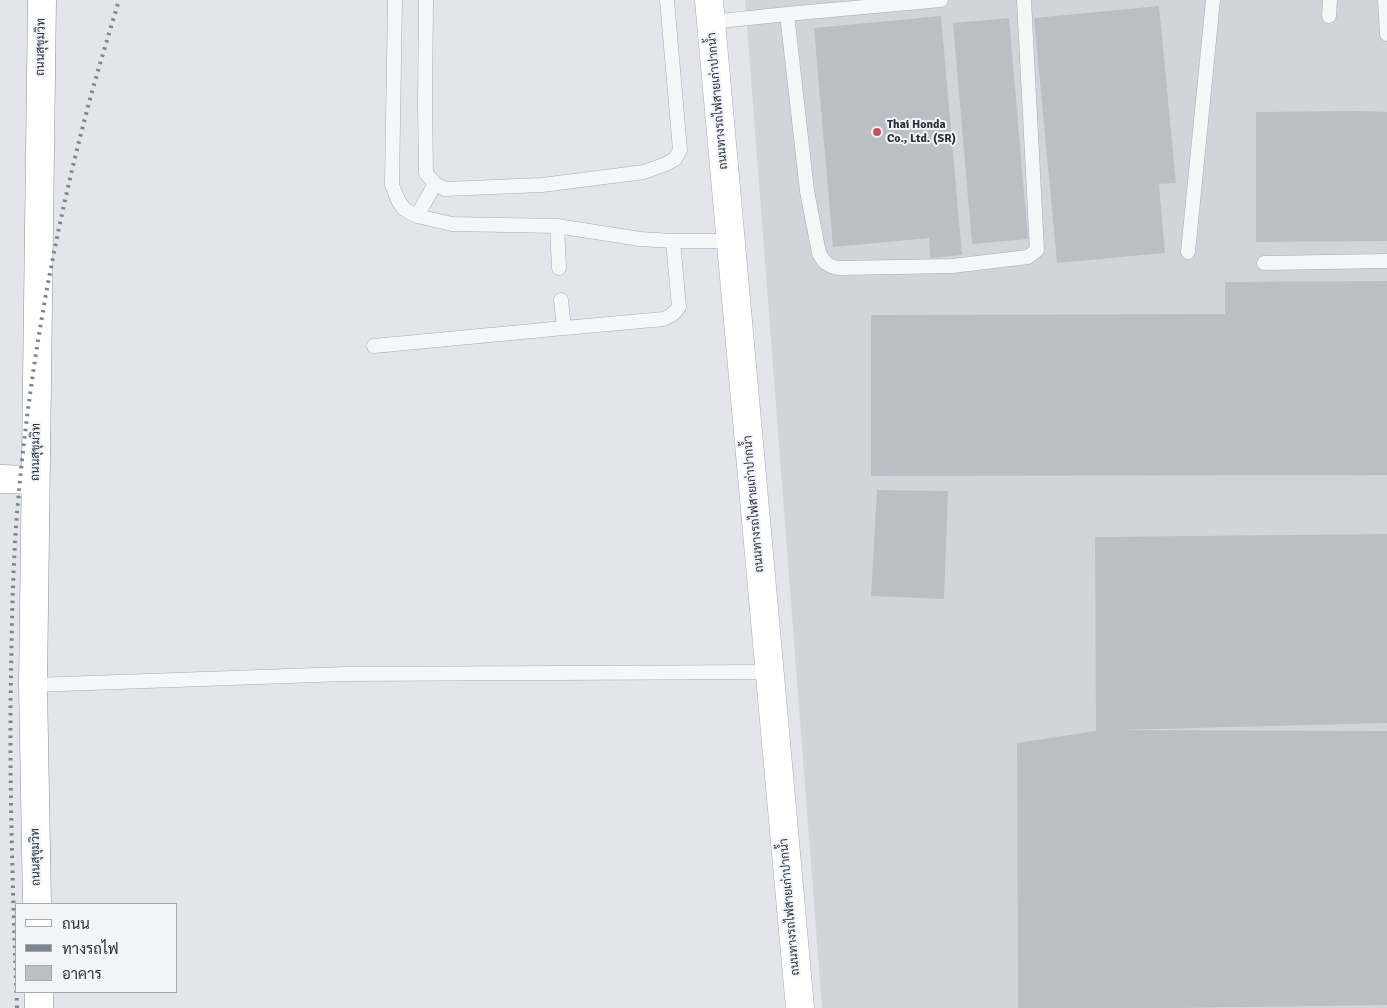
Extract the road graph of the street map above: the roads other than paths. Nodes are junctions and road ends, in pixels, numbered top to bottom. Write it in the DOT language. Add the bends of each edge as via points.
graph roads {
  1 [pos="42,0"];
  2 [pos="395,0"];
  3 [pos="426,0"];
  4 [pos="667,0"];
  5 [pos="941,0"];
  6 [pos="1024,0"];
  7 [pos="1213,0"];
  8 [pos="1330,0"];
  9 [pos="1385,0"];
  10 [pos="710,11"];
  11 [pos="787,14"];
  12 [pos="1329,16"];
  13 [pos="1387,34"];
  14 [pos="435,184"];
  15 [pos="417,216"];
  16 [pos="557,226"];
  17 [pos="673,241"];
  18 [pos="730,241"];
  19 [pos="1188,252"];
  20 [pos="1387,262"];
  21 [pos="1264,263"];
  22 [pos="559,268"];
  23 [pos="561,300"];
  24 [pos="564,328"];
  25 [pos="374,346"];
  26 [pos="0,479"];
  27 [pos="35,480"];
  28 [pos="769,672"];
  29 [pos="33,685"];
  30 [pos="37,903"];
  31 [pos="39,993"];
  32 [pos="39,1008"];
  33 [pos="800,1008"];
  1 -- 27 [label="main road, ถนนสุขุมวิท"];
  2 -- 15 [label="lane" via="392,185 404,209"];
  3 -- 14 [label="lane" via="426,173"];
  4 -- 14 [label="lane" via="680,150 675,159 644,172 542,184 445,189"];
  5 -- 11 [label="lane"];
  6 -- 11 [label="lane" via="1037,250 1028,257 952,266 839,268 830,266 818,254 807,191"];
  7 -- 19 [label="lane"];
  8 -- 12 [label="lane"];
  9 -- 13 [label="lane"];
  10 -- 11 [label="lane"];
  10 -- 18 [label="main road, ถนนทางรถไฟสายเก่าปากน้ำ"];
  14 -- 15 [label="lane"];
  15 -- 16 [label="lane" via="452,224"];
  16 -- 17 [label="lane" via="640,240"];
  16 -- 22 [label="lane"];
  17 -- 18 [label="lane"];
  17 -- 24 [label="lane" via="679,307 673,314 664,319"];
  18 -- 28 [label="main road, ถนนทางรถไฟสายเก่าปากน้ำ"];
  20 -- 21 [label="lane"];
  23 -- 24 [label="lane"];
  24 -- 25 [label="lane"];
  26 -- 27 [label="main road"];
  27 -- 29 [label="main road, ถนนสุขุมวิท"];
  28 -- 29 [label="lane" via="345,674"];
  28 -- 33 [label="main road, ถนนทางรถไฟสายเก่าปากน้ำ"];
  29 -- 30 [label="main road, ถนนสุขุมวิท"];
  31 -- 32 [label="main road"];
}
